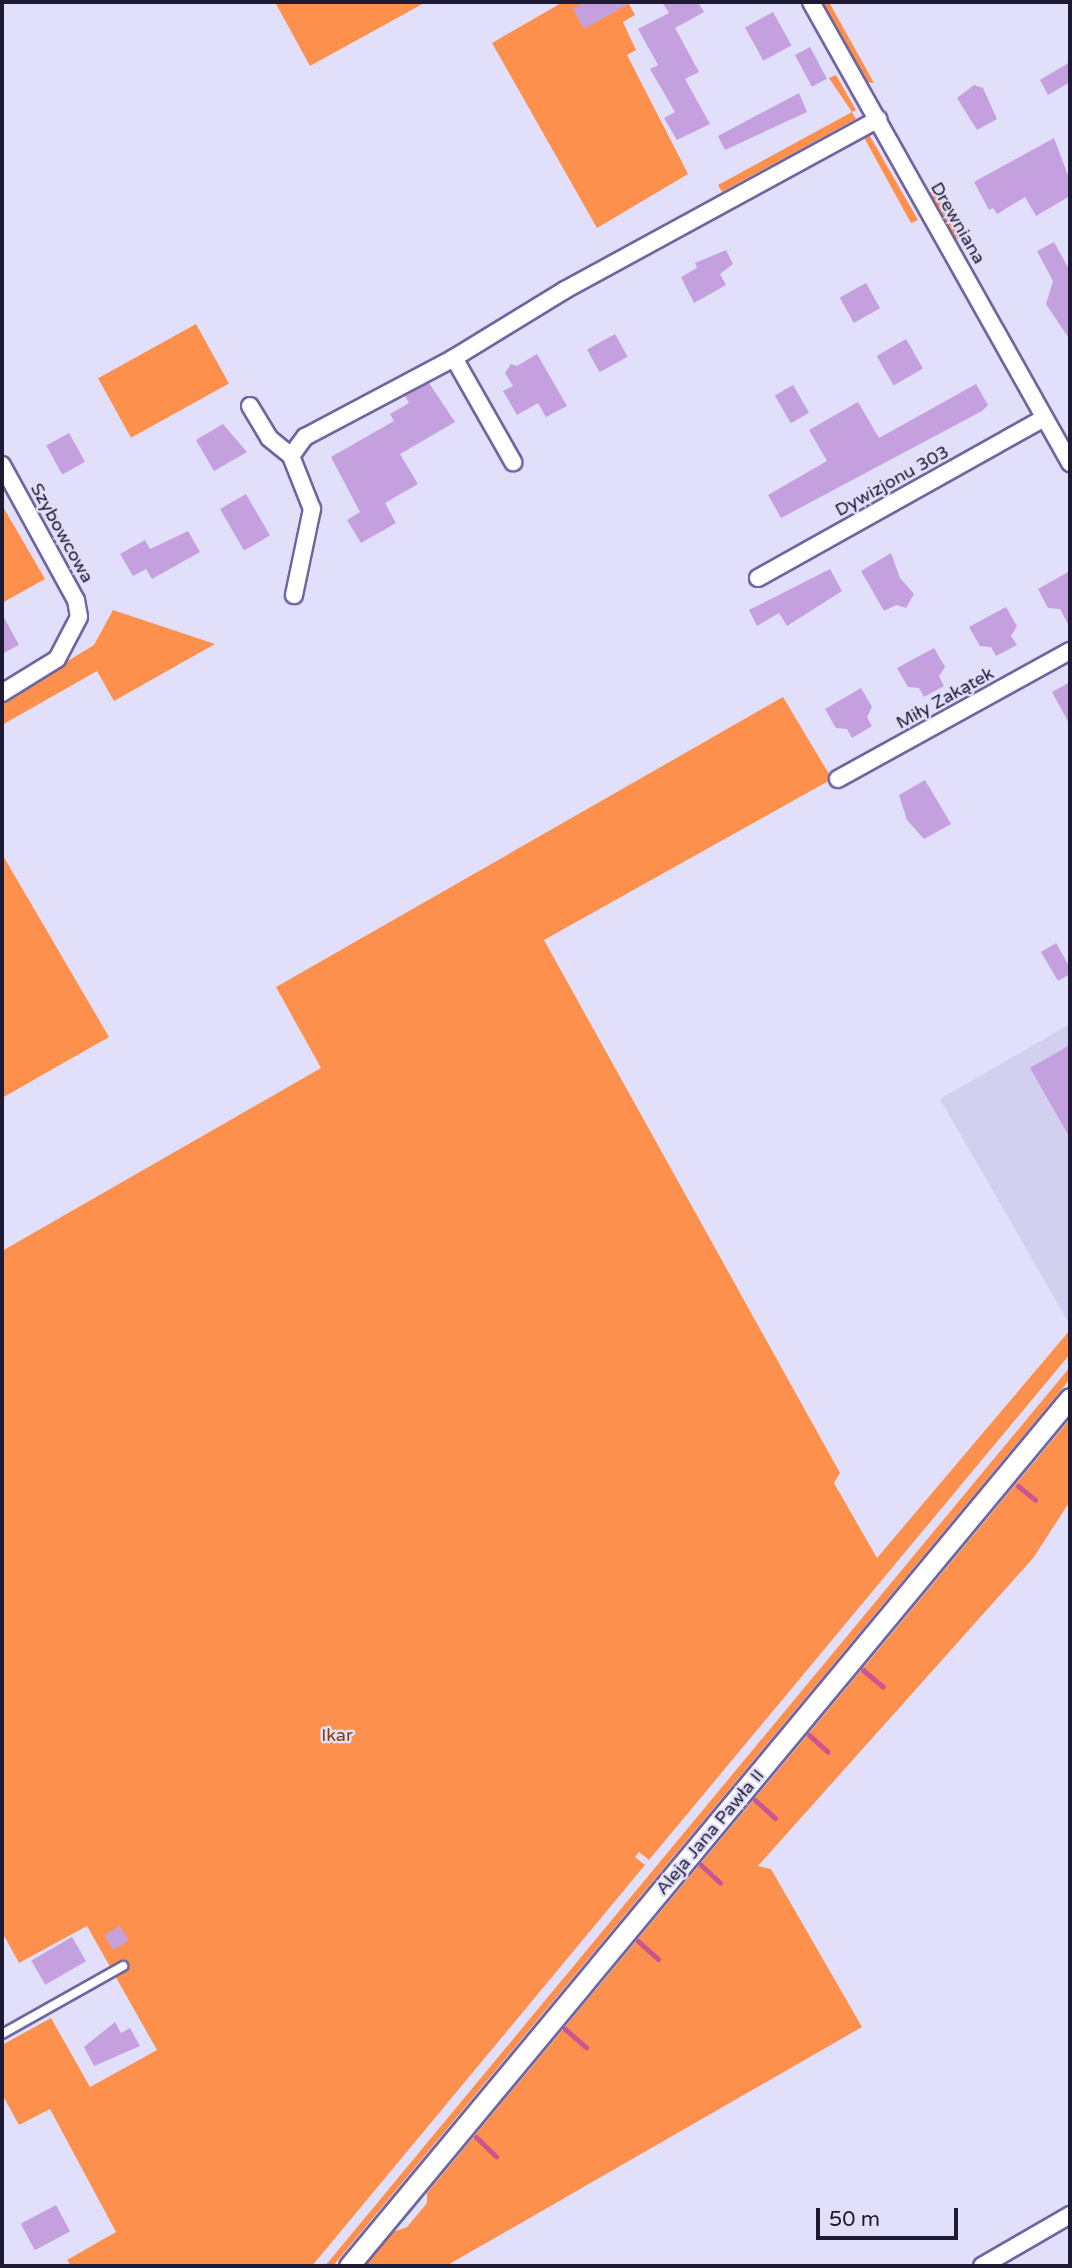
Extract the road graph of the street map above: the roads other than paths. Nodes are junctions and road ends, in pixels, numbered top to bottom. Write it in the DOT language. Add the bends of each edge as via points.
graph roads {
  1 [pos="811,2"];
  2 [pos="878,119"];
  3 [pos="454,358"];
  4 [pos="250,406"];
  5 [pos="1044,418"];
  6 [pos="291,456"];
  7 [pos="513,462"];
  8 [pos="1070,463"];
  9 [pos="2,465"];
  10 [pos="8,490"];
  11 [pos="758,578"];
  12 [pos="294,595"];
  13 [pos="1070,651"];
  14 [pos="2,692"];
  15 [pos="838,779"];
  16 [pos="1070,1398"];
  17 [pos="122,1966"];
  18 [pos="2,2034"];
  19 [pos="1070,2215"];
  20 [pos="349,2266"];
  21 [pos="982,2266"];
  1 -- 2 [label="street, Drewniana"];
  2 -- 3 [label="street" via="553,296"];
  2 -- 5 [label="street, Drewniana"];
  3 -- 6 [label="street" via="304,437"];
  3 -- 7 [label="street"];
  4 -- 6 [label="street" via="269,438"];
  5 -- 8 [label="street, Drewniana"];
  5 -- 11 [label="street, Dywizjonu 303"];
  6 -- 12 [label="street" via="312,509"];
  9 -- 10 [label="street, Szybowcowa"];
  10 -- 14 [label="street, Szybowcowa" via="76,600 79,617 57,659"];
  13 -- 15 [label="street, Miły Zakątek"];
  16 -- 20 [label="street, Aleja Jana Pawła II"];
  17 -- 18 [label="lane"];
  19 -- 21 [label="street"];
}
